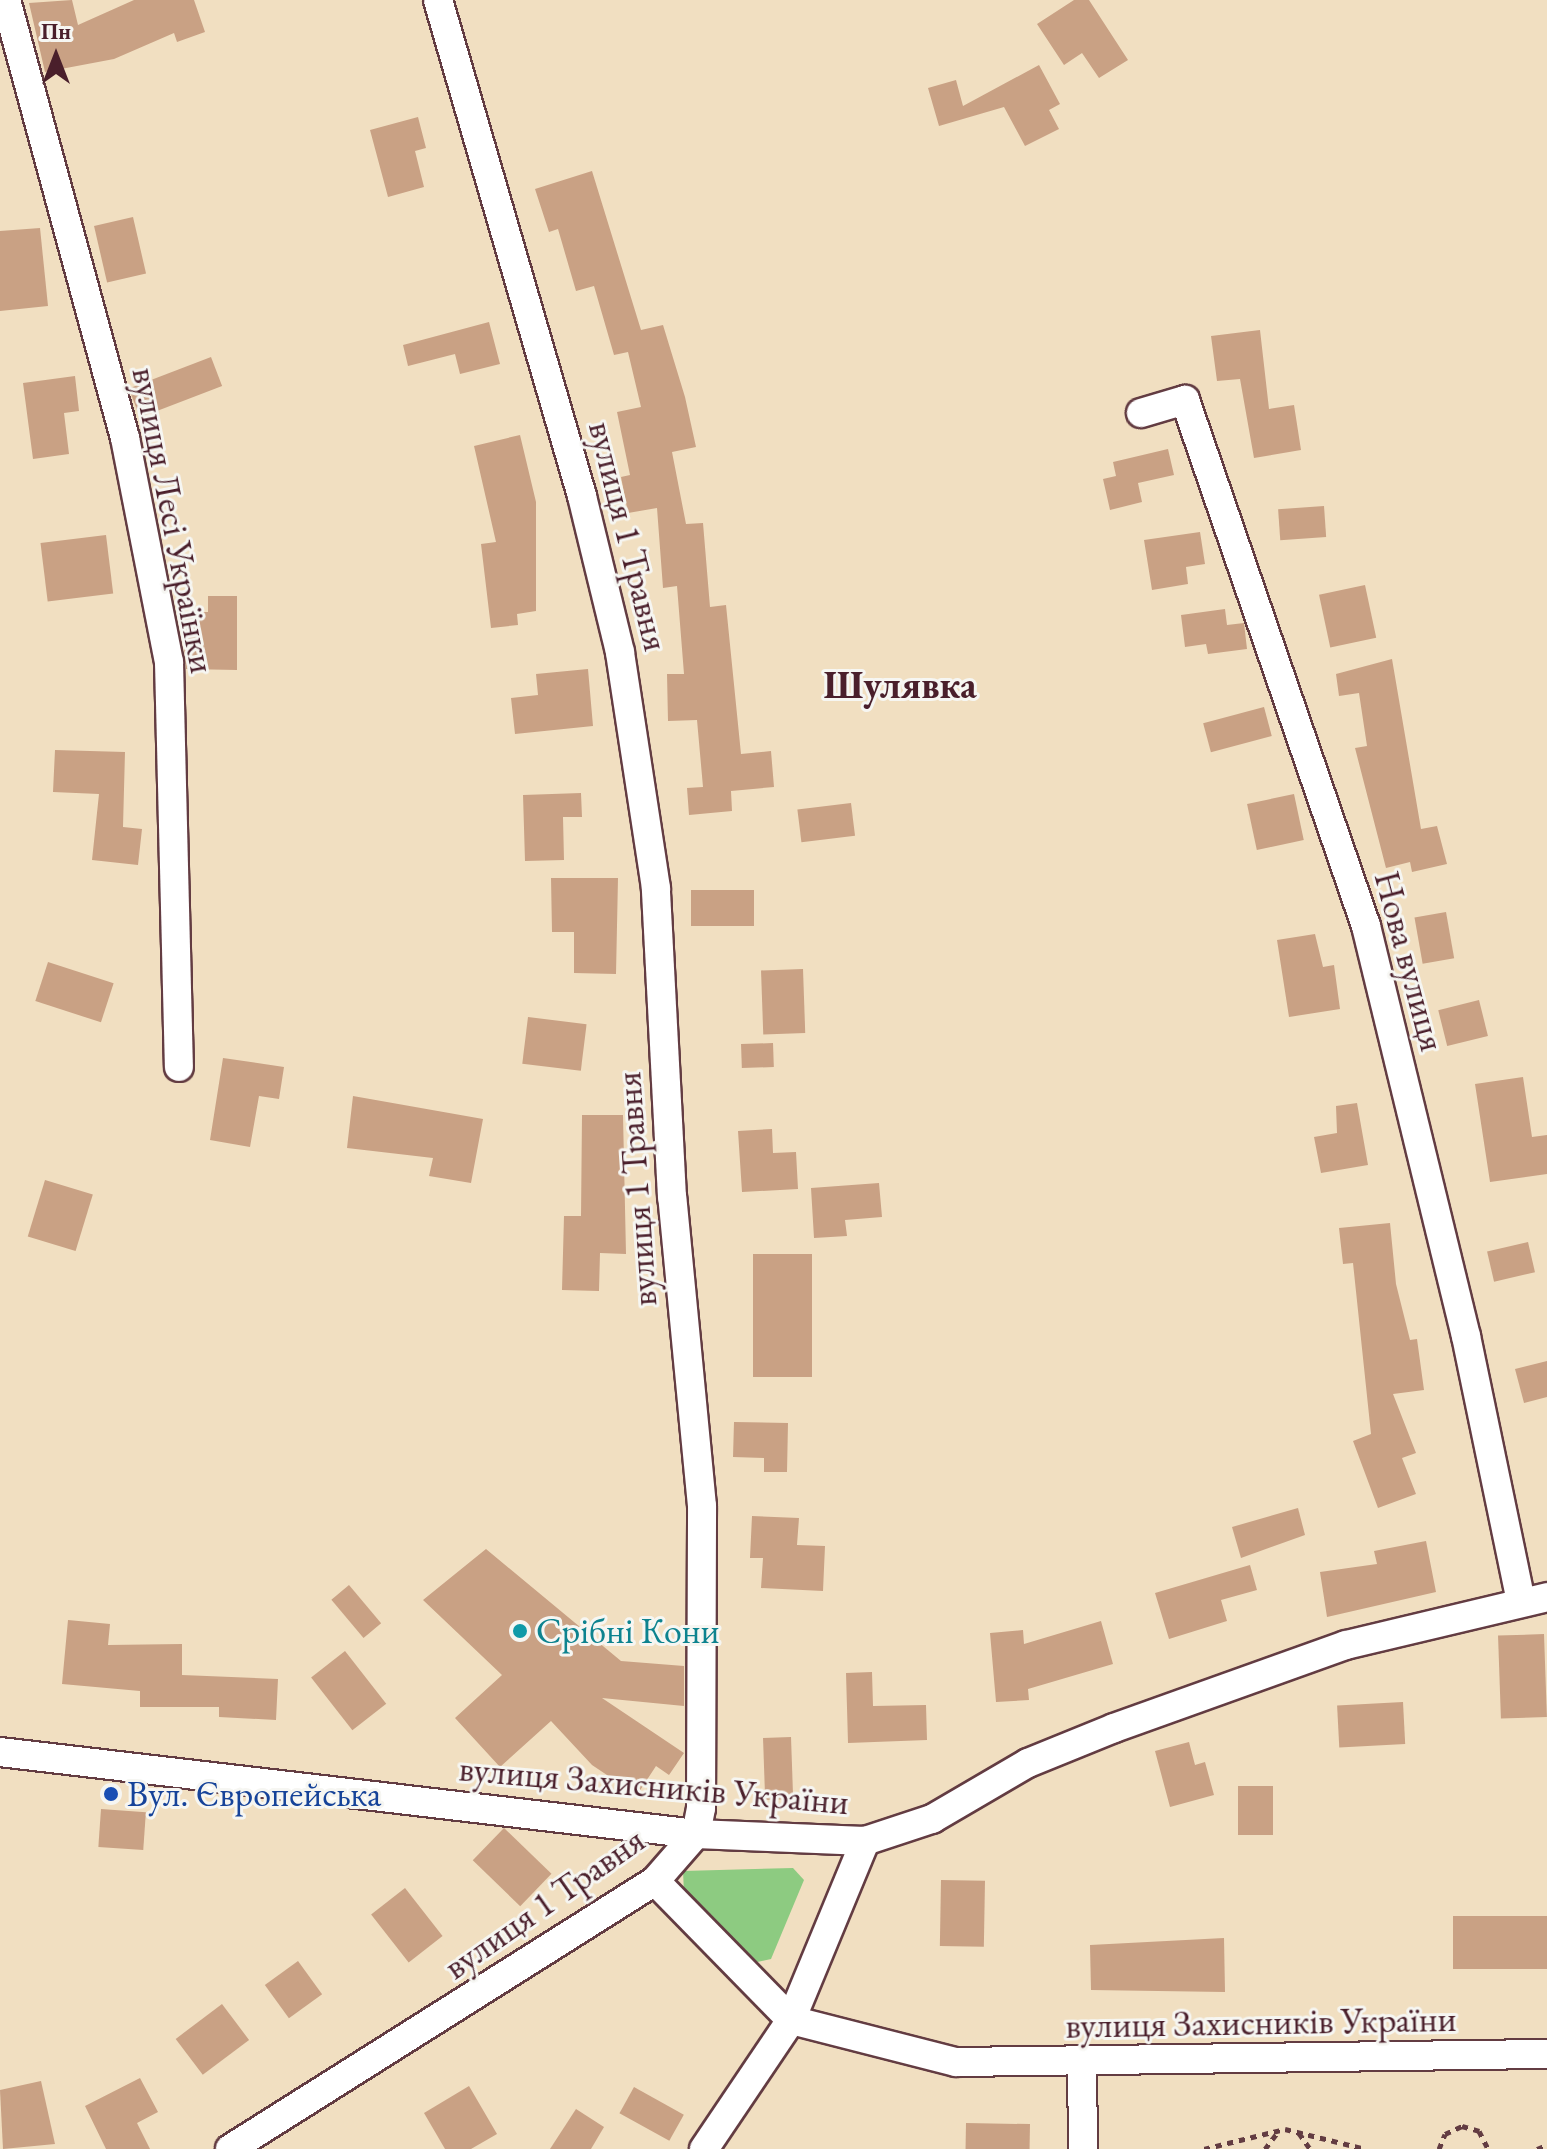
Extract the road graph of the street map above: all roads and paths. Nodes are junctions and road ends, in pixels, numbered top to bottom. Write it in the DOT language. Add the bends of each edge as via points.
graph roads {
  1 [pos="6,0"];
  2 [pos="438,0"];
  3 [pos="1141,413"];
  4 [pos="179,1067"];
  5 [pos="1534,1599"];
  6 [pos="0,1752"];
  7 [pos="696,1834"];
  8 [pos="865,1841"];
  9 [pos="655,1881"];
  10 [pos="791,2020"];
  11 [pos="1547,2054"];
  12 [pos="1082,2064"];
  13 [pos="1285,2129"];
  14 [pos="1547,2145"];
  15 [pos="230,2149"];
  16 [pos="704,2149"];
  17 [pos="1083,2149"];
  18 [pos="1204,2149"];
  19 [pos="1265,2149"];
  20 [pos="1310,2149"];
  21 [pos="1366,2149"];
  22 [pos="1439,2149"];
  23 [pos="1488,2149"];
  24 [pos="1537,2149"];
  1 -- 4 [label="street, вулиця Лесі Українки" via="125,438 169,662"];
  2 -- 7 [label="street, вулиця 1 Травня" via="582,496 620,652 656,888 672,1197 702,1506 703,1754"];
  3 -- 5 [label="street, Нова вулиця" via="1185,400 1366,926"];
  5 -- 8 [label="street, вулиця Захисників України" via="1346,1645 1114,1728 1028,1763 932,1819"];
  6 -- 7 [label="street, вулиця Захисників України"];
  7 -- 8 [label="street, вулиця Захисників України"];
  7 -- 9 [label="street, вулиця 1 Травня"];
  8 -- 10 [label="street"];
  9 -- 10 [label="street"];
  9 -- 15 [label="street, вулиця 1 Травня"];
  10 -- 12 [label="street, вулиця Захисників України" via="956,2062"];
  10 -- 16 [label="street"];
  11 -- 12 [label="street, вулиця Захисників України"];
  12 -- 17 [label="street"];
  13 -- 18 [label="path"];
  13 -- 19 [label="path"];
  13 -- 20 [label="path" via="1304,2136"];
  13 -- 21 [label="path"];
  14 -- 24 [label="path"];
  22 -- 23 [label="path" via="1445,2134 1462,2126 1479,2131"];
}
